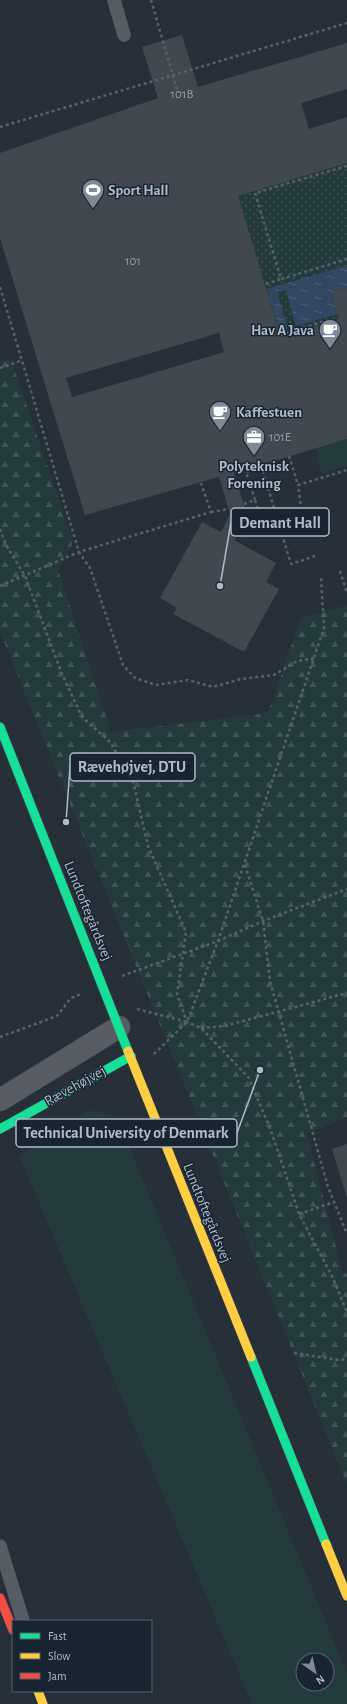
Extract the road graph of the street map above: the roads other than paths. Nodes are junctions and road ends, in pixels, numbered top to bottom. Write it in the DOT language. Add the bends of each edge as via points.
graph roads {
  1 [pos="114,0"];
  2 [pos="124,35"];
  3 [pos="0,727"];
  4 [pos="119,1027"];
  5 [pos="131,1056"];
  6 [pos="0,1100"];
  7 [pos="0,1129"];
  8 [pos="0,1546"];
  9 [pos="347,1596"];
  10 [pos="0,1598"];
  11 [pos="23,1620"];
  12 [pos="12,1628"];
  13 [pos="39,1692"];
  14 [pos="42,1692"];
  15 [pos="45,1704"];
  1 -- 2 [label="lane"];
  3 -- 4 [label="main road, Lundtoftegårdsvej"];
  4 -- 5 [label="main road, Lundtoftegårdsvej"];
  4 -- 6 [label="street, Rævehøjvej"];
  5 -- 7 [label="main road, Rævehøjvej"];
  5 -- 9 [label="main road, Lundtoftegårdsvej"];
  8 -- 11 [label="lane"];
  10 -- 12 [label="main road"];
  13 -- 15 [label="main road"];
  14 -- 15 [label="lane"];
}
